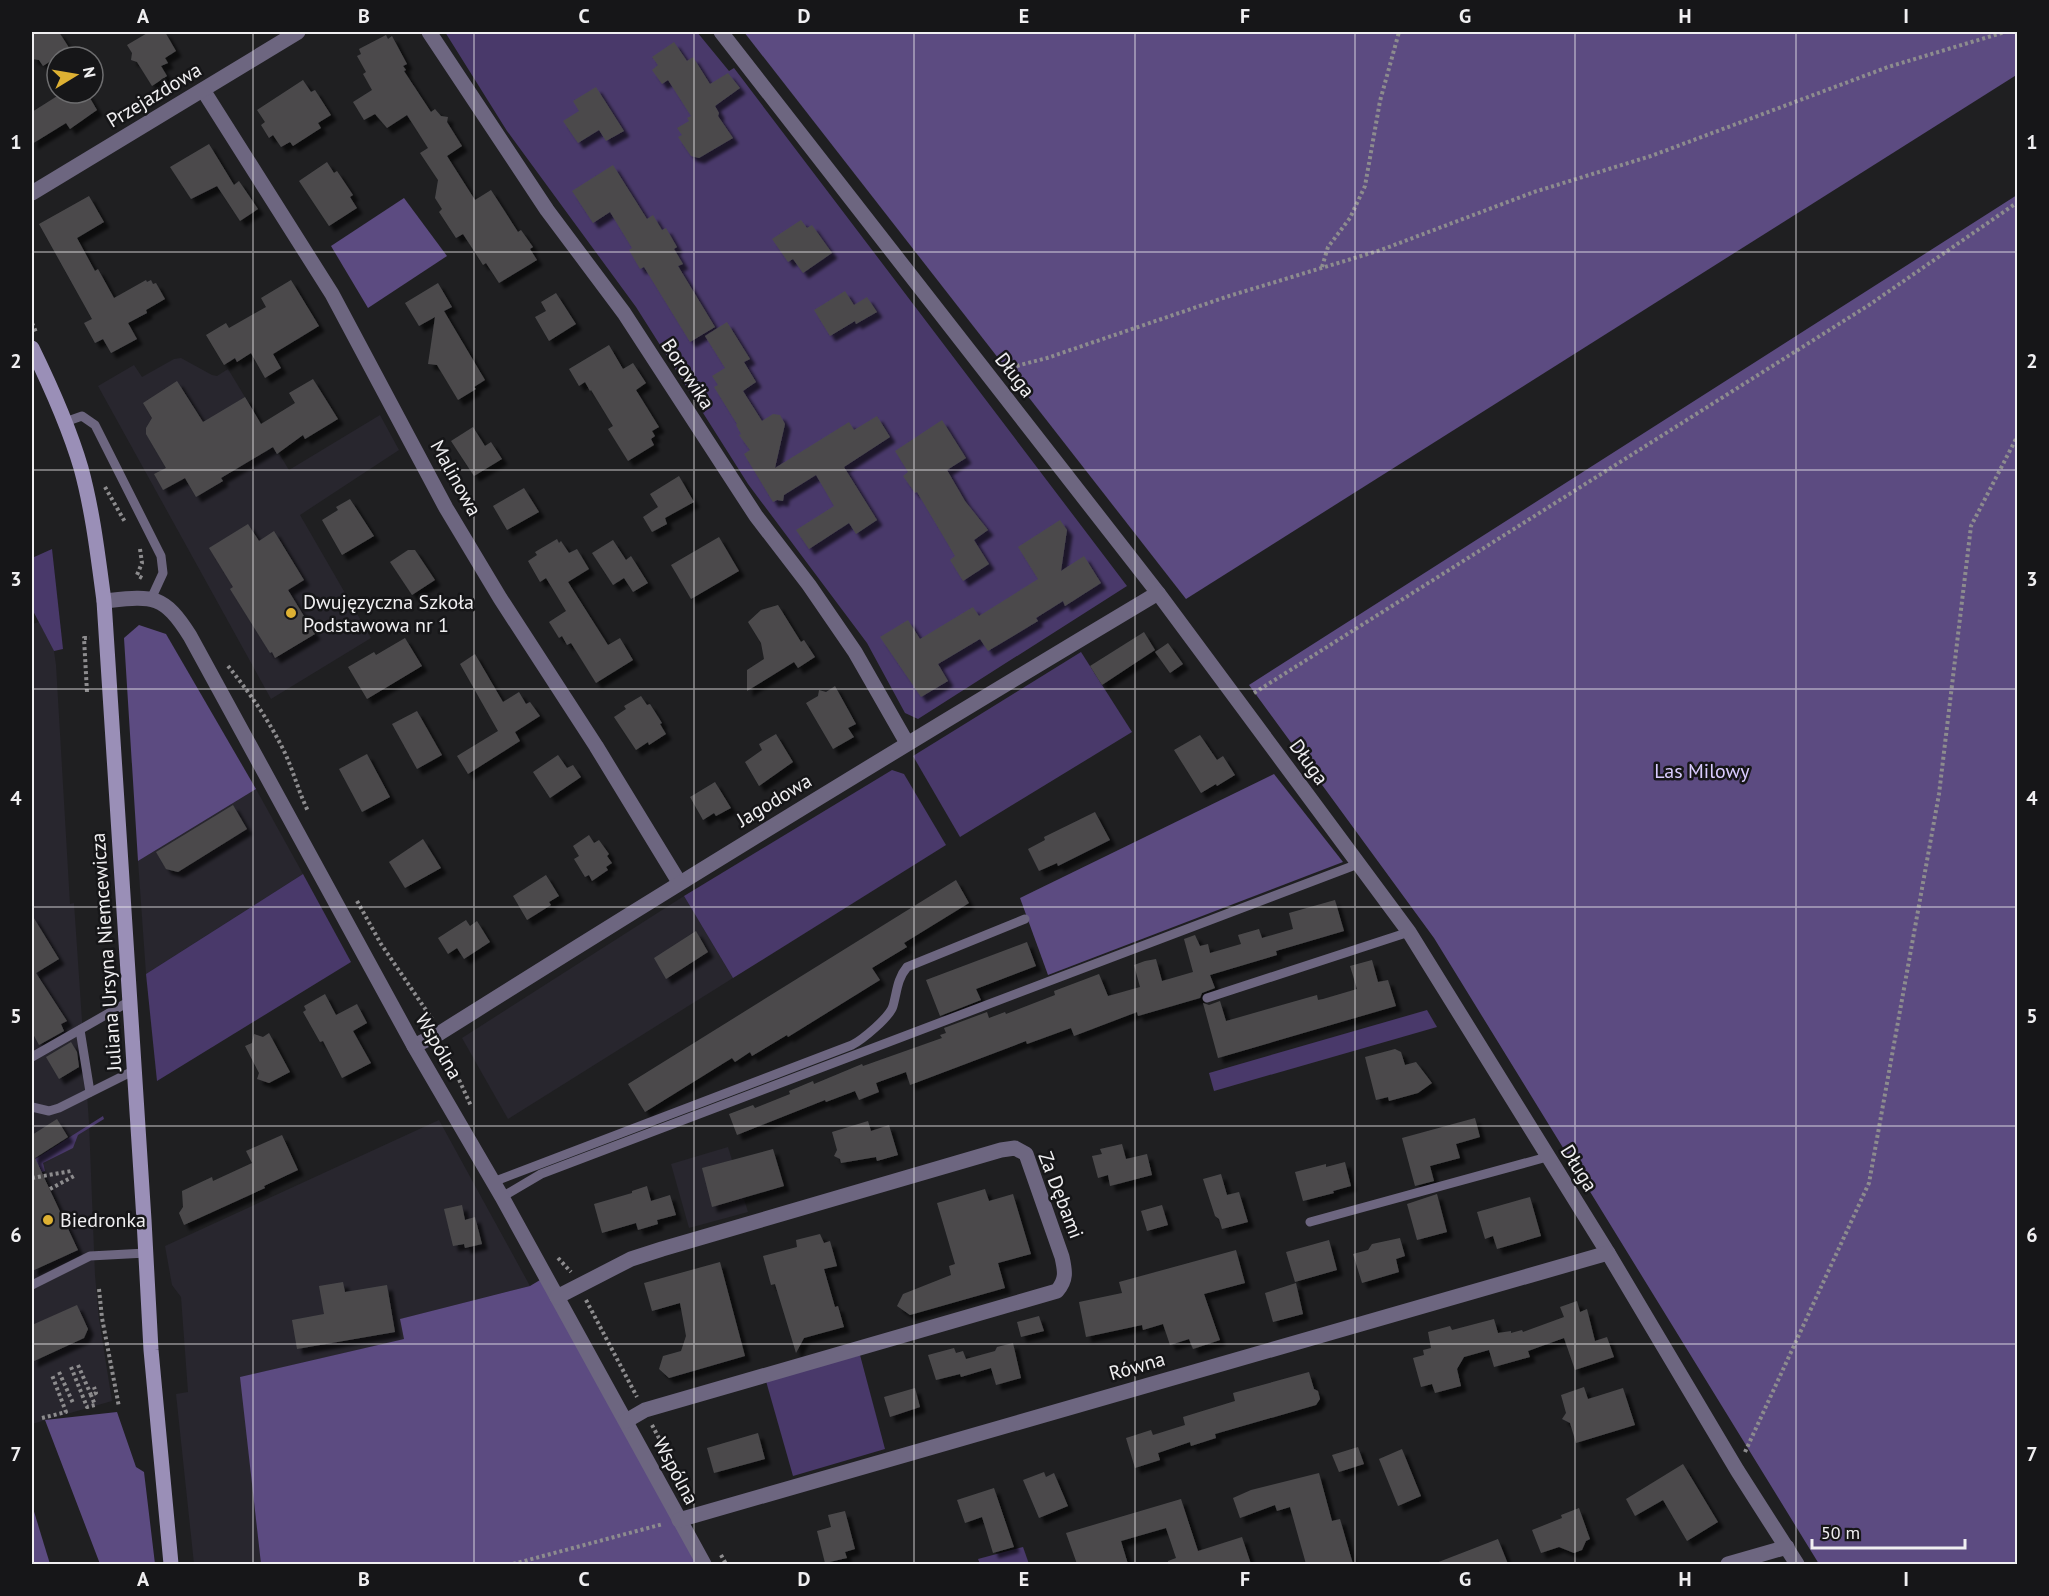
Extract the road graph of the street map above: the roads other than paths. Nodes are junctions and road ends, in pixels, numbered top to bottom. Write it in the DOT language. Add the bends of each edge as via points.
graph roads {
  1 [pos="298,32"];
  2 [pos="429,32"];
  3 [pos="721,32"];
  4 [pos="281,36"];
  5 [pos="203,90"];
  6 [pos="32,193"];
  7 [pos="32,348"];
  8 [pos="65,422"];
  9 [pos="1158,593"];
  10 [pos="151,599"];
  11 [pos="104,601"];
  12 [pos="907,743"];
  13 [pos="1358,864"];
  14 [pos="679,882"];
  15 [pos="1025,919"];
  16 [pos="1409,932"];
  17 [pos="1208,998"];
  18 [pos="130,1000"];
  19 [pos="80,1030"];
  20 [pos="414,1046"];
  21 [pos="32,1057"];
  22 [pos="135,1070"];
  23 [pos="90,1092"];
  24 [pos="32,1107"];
  25 [pos="1547,1157"];
  26 [pos="493,1182"];
  27 [pos="502,1197"];
  28 [pos="1310,1222"];
  29 [pos="146,1253"];
  30 [pos="1608,1253"];
  31 [pos="32,1285"];
  32 [pos="557,1297"];
  33 [pos="626,1421"];
  34 [pos="679,1520"];
  35 [pos="1787,1547"];
  36 [pos="171,1564"];
  37 [pos="704,1564"];
  38 [pos="1728,1564"];
  39 [pos="1797,1564"];
  1 -- 4 [label="street, Przejazdowa"];
  2 -- 12 [label="street, Borowika" via="547,210 624,313 756,516 855,652"];
  3 -- 9 [label="street, Długa"];
  4 -- 5 [label="street, Przejazdowa"];
  5 -- 6 [label="street, Przejazdowa"];
  5 -- 14 [label="street, Malinowa" via="332,294 452,518 500,598"];
  7 -- 8 [label="street, Juliana Ursyna Niemcewicza"];
  8 -- 10 [label="lane" via="82,416 95,425 161,556 163,573"];
  8 -- 11 [label="street, Juliana Ursyna Niemcewicza" via="85,486"];
  9 -- 12 [label="street, Jagodowa"];
  9 -- 13 [label="street, Długa"];
  10 -- 11 [label="street"];
  10 -- 20 [label="street, Wspólna" via="172,610 190,636"];
  11 -- 18 [label="street, Juliana Ursyna Niemcewicza"];
  12 -- 14 [label="street, Jagodowa"];
  13 -- 16 [label="street, Długa"];
  13 -- 27 [label="lane" via="541,1174"];
  14 -- 20 [label="street, Jagodowa"];
  15 -- 26 [label="lane" via="907,967 899,977 892,1010 852,1045"];
  16 -- 17 [label="lane"];
  16 -- 25 [label="street, Długa"];
  18 -- 19 [label="lane"];
  18 -- 22 [label="street, Juliana Ursyna Niemcewicza"];
  19 -- 21 [label="lane"];
  19 -- 23 [label="lane"];
  20 -- 26 [label="street, Wspólna"];
  22 -- 23 [label="lane"];
  22 -- 29 [label="street, Juliana Ursyna Niemcewicza"];
  23 -- 24 [label="lane" via="49,1111"];
  25 -- 28 [label="lane"];
  25 -- 30 [label="street, Długa"];
  26 -- 27 [label="street, Wspólna"];
  27 -- 32 [label="street, Wspólna"];
  29 -- 31 [label="lane" via="90,1256"];
  29 -- 36 [label="street, Juliana Ursyna Niemcewicza"];
  30 -- 34 [label="street, Równa"];
  30 -- 35 [label="street, Długa"];
  32 -- 33 [label="street, Wspólna"];
  32 -- 33 [label="street, Za Dębami" via="663,1249 1001,1150 1015,1148 1026,1154 1066,1274 1057,1291 645,1410"];
  33 -- 34 [label="street, Wspólna"];
  34 -- 37 [label="street, Wspólna"];
  35 -- 38 [label="street"];
  35 -- 39 [label="street, Długa"];
}
